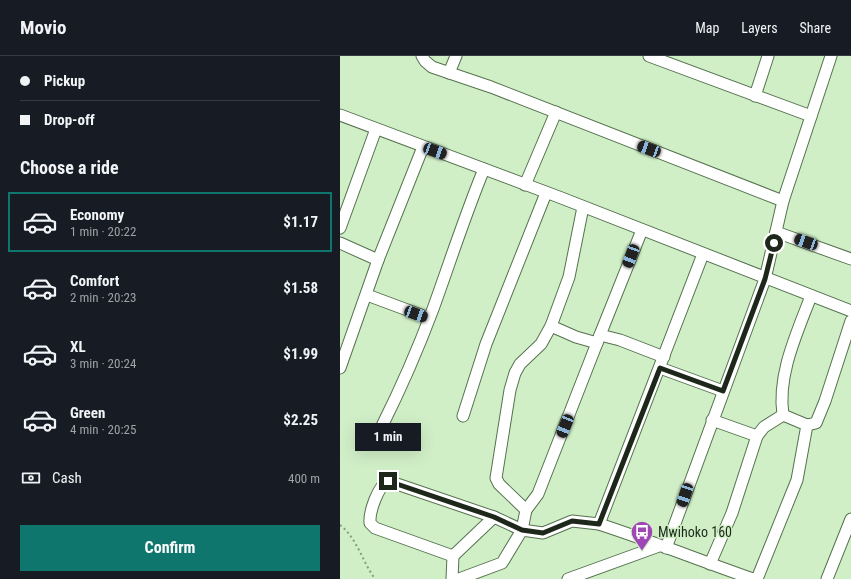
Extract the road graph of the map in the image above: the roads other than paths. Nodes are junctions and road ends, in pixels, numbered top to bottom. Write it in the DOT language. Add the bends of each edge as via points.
graph roads {
  1 [pos="422,56"];
  2 [pos="456,56"];
  3 [pos="649,56"];
  4 [pos="768,56"];
  5 [pos="831,56"];
  6 [pos="449,73"];
  7 [pos="755,96"];
  8 [pos="556,112"];
  9 [pos="340,115"];
  10 [pos="811,116"];
  11 [pos="376,129"];
  12 [pos="423,147"];
  13 [pos="484,169"];
  14 [pos="525,185"];
  15 [pos="546,193"];
  16 [pos="783,201"];
  17 [pos="583,207"];
  18 [pos="340,228"];
  19 [pos="642,230"];
  20 [pos="776,232"];
  21 [pos="340,243"];
  22 [pos="703,254"];
  23 [pos="851,259"];
  24 [pos="378,260"];
  25 [pos="765,279"];
  26 [pos="367,295"];
  27 [pos="811,296"];
  28 [pos="851,311"];
  29 [pos="429,318"];
  30 [pos="851,322"];
  31 [pos="551,326"];
  32 [pos="599,339"];
  33 [pos="664,357"];
  34 [pos="340,368"];
  35 [pos="660,368"];
  36 [pos="723,391"];
  37 [pos="783,415"];
  38 [pos="463,416"];
  39 [pos="712,420"];
  40 [pos="808,425"];
  41 [pos="382,426"];
  42 [pos="757,436"];
  43 [pos="526,510"];
  44 [pos="494,517"];
  45 [pos="851,519"];
  46 [pos="599,524"];
  47 [pos="522,530"];
  48 [pos="663,547"];
  49 [pos="453,556"];
  50 [pos="710,564"];
  51 [pos="452,579"];
  52 [pos="459,579"];
  53 [pos="568,579"];
  54 [pos="753,579"];
  55 [pos="757,579"];
  56 [pos="827,579"];
  1 -- 6 [label="street" via="432,67"];
  2 -- 6 [label="street"];
  3 -- 7 [label="street"];
  4 -- 7 [label="street"];
  5 -- 10 [label="street"];
  6 -- 8 [label="street"];
  7 -- 10 [label="street"];
  8 -- 14 [label="street"];
  8 -- 16 [label="street"];
  9 -- 11 [label="street"];
  10 -- 16 [label="street"];
  11 -- 12 [label="street"];
  11 -- 18 [label="street"];
  12 -- 13 [label="street"];
  12 -- 24 [label="street"];
  13 -- 14 [label="street"];
  13 -- 29 [label="street"];
  14 -- 15 [label="street"];
  15 -- 17 [label="street"];
  15 -- 38 [label="street" via="486,344"];
  16 -- 20 [label="street"];
  17 -- 19 [label="street"];
  17 -- 31 [label="street" via="569,276"];
  19 -- 22 [label="street"];
  19 -- 32 [label="street"];
  20 -- 23 [label="street"];
  20 -- 25 [label="street"];
  21 -- 24 [label="street"];
  22 -- 25 [label="street"];
  22 -- 33 [label="street"];
  24 -- 26 [label="street"];
  25 -- 27 [label="street"];
  25 -- 36 [label="street"];
  26 -- 29 [label="street"];
  26 -- 34 [label="street"];
  27 -- 28 [label="street"];
  27 -- 37 [label="street" via="791,349 781,401"];
  29 -- 41 [label="street"];
  30 -- 40 [label="street" via="825,401 816,422"];
  31 -- 32 [label="street" via="576,337"];
  31 -- 43 [label="street" via="541,344 520,364 515,373 496,478"];
  32 -- 33 [label="street" via="620,340"];
  32 -- 43 [label="street" via="538,494"];
  33 -- 35 [label="street"];
  35 -- 36 [label="street"];
  35 -- 46 [label="street"];
  36 -- 39 [label="street"];
  37 -- 40 [label="street"];
  37 -- 42 [label="street" via="764,427"];
  39 -- 42 [label="street"];
  39 -- 48 [label="street"];
  40 -- 55 [label="street" via="797,480"];
  42 -- 50 [label="street" via="732,512"];
  43 -- 47 [label="street"];
  44 -- 47 [label="street"];
  44 -- 49 [label="street"];
  44 -- 49 [label="street" via="388,481 382,484 369,516 370,523 375,528"];
  45 -- 56 [label="street"];
  46 -- 47 [label="street" via="572,521 543,533"];
  46 -- 48 [label="street" via="644,538"];
  47 -- 52 [label="street" via="502,563"];
  48 -- 50 [label="street"];
  48 -- 53 [label="street"];
  49 -- 51 [label="street"];
  50 -- 54 [label="street"];
}
